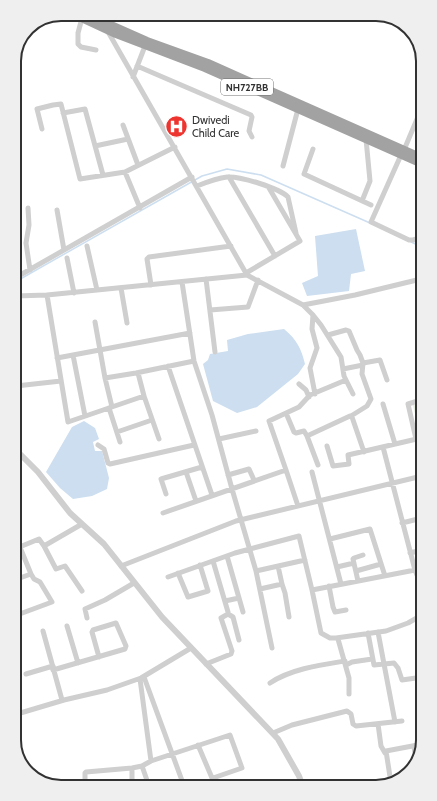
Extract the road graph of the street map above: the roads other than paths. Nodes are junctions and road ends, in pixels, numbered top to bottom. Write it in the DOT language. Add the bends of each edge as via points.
graph roads {
  1 [pos="82,21"];
  2 [pos="96,21"];
  3 [pos="107,26"];
  4 [pos="145,46"];
  5 [pos="96,50"];
  6 [pos="137,66"];
  7 [pos="133,77"];
  8 [pos="298,109"];
  9 [pos="63,113"];
  10 [pos="416,121"];
  11 [pos="123,126"];
  12 [pos="42,129"];
  13 [pos="252,137"];
  14 [pos="128,139"];
  15 [pos="366,139"];
  16 [pos="95,146"];
  17 [pos="175,147"];
  18 [pos="313,149"];
  19 [pos="402,152"];
  20 [pos="416,156"];
  21 [pos="416,161"];
  22 [pos="138,165"];
  23 [pos="283,166"];
  24 [pos="125,172"];
  25 [pos="103,175"];
  26 [pos="228,177"];
  27 [pos="194,181"];
  28 [pos="268,187"];
  29 [pos="362,201"];
  30 [pos="371,205"];
  31 [pos="28,208"];
  32 [pos="140,208"];
  33 [pos="57,210"];
  34 [pos="296,233"];
  35 [pos="416,239"];
  36 [pos="87,246"];
  37 [pos="231,246"];
  38 [pos="64,250"];
  39 [pos="275,256"];
  40 [pos="67,258"];
  41 [pos="30,270"];
  42 [pos="247,274"];
  43 [pos="21,275"];
  44 [pos="206,279"];
  45 [pos="416,279"];
  46 [pos="258,280"];
  47 [pos="182,282"];
  48 [pos="151,285"];
  49 [pos="121,288"];
  50 [pos="97,290"];
  51 [pos="74,292"];
  52 [pos="47,295"];
  53 [pos="21,296"];
  54 [pos="303,305"];
  55 [pos="210,310"];
  56 [pos="313,316"];
  57 [pos="95,322"];
  58 [pos="127,323"];
  59 [pos="190,333"];
  60 [pos="328,335"];
  61 [pos="100,350"];
  62 [pos="215,352"];
  63 [pos="73,355"];
  64 [pos="57,358"];
  65 [pos="194,361"];
  66 [pos="363,364"];
  67 [pos="168,366"];
  68 [pos="343,369"];
  69 [pos="138,373"];
  70 [pos="105,378"];
  71 [pos="346,380"];
  72 [pos="387,380"];
  73 [pos="61,381"];
  74 [pos="299,384"];
  75 [pos="21,385"];
  76 [pos="315,394"];
  77 [pos="353,394"];
  78 [pos="144,396"];
  79 [pos="309,397"];
  80 [pos="416,402"];
  81 [pos="383,404"];
  82 [pos="110,407"];
  83 [pos="286,413"];
  84 [pos="85,416"];
  85 [pos="352,416"];
  86 [pos="152,420"];
  87 [pos="416,429"];
  88 [pos="256,431"];
  89 [pos="117,432"];
  90 [pos="307,436"];
  91 [pos="159,439"];
  92 [pos="416,439"];
  93 [pos="219,440"];
  94 [pos="120,442"];
  95 [pos="395,444"];
  96 [pos="98,445"];
  97 [pos="194,445"];
  98 [pos="328,446"];
  99 [pos="383,447"];
  100 [pos="364,452"];
  101 [pos="21,455"];
  102 [pos="318,465"];
  103 [pos="202,467"];
  104 [pos="286,470"];
  105 [pos="186,472"];
  106 [pos="312,472"];
  107 [pos="228,475"];
  108 [pos="416,478"];
  109 [pos="254,480"];
  110 [pos="392,484"];
  111 [pos="232,488"];
  112 [pos="166,494"];
  113 [pos="212,495"];
  114 [pos="196,501"];
  115 [pos="320,501"];
  116 [pos="298,506"];
  117 [pos="163,513"];
  118 [pos="241,520"];
  119 [pos="416,520"];
  120 [pos="402,523"];
  121 [pos="82,524"];
  122 [pos="330,539"];
  123 [pos="44,546"];
  124 [pos="21,547"];
  125 [pos="250,549"];
  126 [pos="416,552"];
  127 [pos="410,553"];
  128 [pos="21,554"];
  129 [pos="363,555"];
  130 [pos="227,556"];
  131 [pos="305,560"];
  132 [pos="213,561"];
  133 [pos="354,563"];
  134 [pos="381,564"];
  135 [pos="121,566"];
  136 [pos="200,566"];
  137 [pos="278,566"];
  138 [pos="337,567"];
  139 [pos="415,570"];
  140 [pos="256,571"];
  141 [pos="356,571"];
  142 [pos="31,574"];
  143 [pos="178,574"];
  144 [pos="385,576"];
  145 [pos="168,577"];
  146 [pos="21,578"];
  147 [pos="358,581"];
  148 [pos="134,583"];
  149 [pos="282,584"];
  150 [pos="341,584"];
  151 [pos="329,586"];
  152 [pos="260,588"];
  153 [pos="312,590"];
  154 [pos="82,591"];
  155 [pos="239,598"];
  156 [pos="224,601"];
  157 [pos="346,610"];
  158 [pos="243,612"];
  159 [pos="21,614"];
  160 [pos="228,614"];
  161 [pos="289,617"];
  162 [pos="87,618"];
  163 [pos="416,618"];
  164 [pos="67,626"];
  165 [pos="43,631"];
  166 [pos="378,632"];
  167 [pos="368,633"];
  168 [pos="336,638"];
  169 [pos="239,640"];
  170 [pos="191,648"];
  171 [pos="272,648"];
  172 [pos="99,656"];
  173 [pos="372,659"];
  174 [pos="78,663"];
  175 [pos="345,663"];
  176 [pos="206,664"];
  177 [pos="384,664"];
  178 [pos="53,668"];
  179 [pos="26,674"];
  180 [pos="142,678"];
  181 [pos="416,678"];
  182 [pos="270,683"];
  183 [pos="349,694"];
  184 [pos="62,700"];
  185 [pos="21,713"];
  186 [pos="402,721"];
  187 [pos="394,722"];
  188 [pos="378,724"];
  189 [pos="273,733"];
  190 [pos="198,745"];
  191 [pos="414,746"];
  192 [pos="414,750"];
  193 [pos="385,752"];
  194 [pos="172,753"];
  195 [pos="151,761"];
  196 [pos="142,766"];
  197 [pos="132,768"];
  198 [pos="213,778"];
  199 [pos="390,778"];
  200 [pos="85,780"];
  201 [pos="132,780"];
  202 [pos="147,780"];
  203 [pos="182,780"];
  204 [pos="300,780"];
  1 -- 5 [label="street" via="78,44"];
  2 -- 3 [label="highway, NH727BB"];
  3 -- 4 [label="highway, NH727BB"];
  3 -- 7 [label="street"];
  3 -- 19 [label="highway, NH727BB" via="208,63"];
  4 -- 6 [label="street"];
  4 -- 8 [label="highway, NH727BB" via="205,68"];
  6 -- 7 [label="street"];
  6 -- 13 [label="street" via="251,115 249,131"];
  7 -- 17 [label="street"];
  8 -- 15 [label="highway, NH727BB"];
  8 -- 23 [label="street"];
  9 -- 12 [label="street" via="60,104 37,109"];
  9 -- 16 [label="street" via="85,109"];
  9 -- 25 [label="street" via="80,178"];
  10 -- 19 [label="street"];
  11 -- 14 [label="street"];
  14 -- 16 [label="street"];
  14 -- 22 [label="street"];
  15 -- 19 [label="highway, NH727BB"];
  15 -- 29 [label="street" via="370,181"];
  16 -- 25 [label="street"];
  17 -- 22 [label="street"];
  17 -- 27 [label="street"];
  18 -- 29 [label="street" via="304,174"];
  19 -- 20 [label="highway, NH727BB"];
  19 -- 21 [label="highway, NH727BB"];
  19 -- 35 [label="street" via="371,222 410,240"];
  22 -- 24 [label="street"];
  24 -- 25 [label="street"];
  24 -- 32 [label="street"];
  26 -- 27 [label="street"];
  26 -- 28 [label="street"];
  26 -- 39 [label="street"];
  27 -- 32 [label="street"];
  27 -- 37 [label="street"];
  28 -- 34 [label="street"];
  28 -- 34 [label="street" via="288,197"];
  29 -- 30 [label="street"];
  31 -- 41 [label="street" via="26,243"];
  32 -- 38 [label="street"];
  33 -- 38 [label="street"];
  34 -- 39 [label="street" via="300,242"];
  36 -- 50 [label="street"];
  37 -- 42 [label="street"];
  37 -- 48 [label="street" via="149,257"];
  38 -- 41 [label="street"];
  39 -- 42 [label="street"];
  40 -- 51 [label="street"];
  41 -- 43 [label="street"];
  42 -- 44 [label="street"];
  42 -- 46 [label="street"];
  44 -- 47 [label="street"];
  44 -- 55 [label="street"];
  45 -- 54 [label="street"];
  46 -- 54 [label="street"];
  46 -- 55 [label="street" via="248,307"];
  47 -- 48 [label="street"];
  47 -- 59 [label="street"];
  48 -- 49 [label="street"];
  49 -- 50 [label="street"];
  49 -- 58 [label="street"];
  50 -- 51 [label="street"];
  51 -- 52 [label="street"];
  52 -- 53 [label="street"];
  52 -- 64 [label="street"];
  54 -- 56 [label="street"];
  55 -- 62 [label="street"];
  56 -- 60 [label="street"];
  56 -- 76 [label="street" via="312,329 317,348 310,368"];
  57 -- 61 [label="street"];
  59 -- 61 [label="street"];
  59 -- 65 [label="street"];
  60 -- 66 [label="street" via="349,331"];
  60 -- 68 [label="street" via="341,357"];
  61 -- 63 [label="street"];
  61 -- 70 [label="street"];
  63 -- 64 [label="street"];
  63 -- 84 [label="street"];
  64 -- 73 [label="street"];
  65 -- 67 [label="street"];
  65 -- 93 [label="street"];
  66 -- 68 [label="street"];
  66 -- 72 [label="street" via="380,360"];
  66 -- 85 [label="street" via="362,374 370,399 367,406"];
  67 -- 69 [label="street"];
  67 -- 97 [label="street"];
  68 -- 71 [label="street"];
  69 -- 70 [label="street"];
  69 -- 78 [label="street"];
  70 -- 82 [label="street"];
  71 -- 76 [label="street"];
  71 -- 77 [label="street"];
  73 -- 75 [label="street"];
  73 -- 84 [label="street" via="68,421"];
  74 -- 79 [label="street"];
  76 -- 79 [label="street"];
  78 -- 82 [label="street"];
  78 -- 86 [label="street"];
  79 -- 83 [label="street" via="299,407"];
  80 -- 87 [label="street" via="408,404"];
  81 -- 95 [label="street"];
  82 -- 84 [label="street"];
  82 -- 89 [label="street"];
  83 -- 90 [label="street" via="294,432 304,431"];
  83 -- 104 [label="street" via="269,422"];
  85 -- 90 [label="street"];
  85 -- 100 [label="street"];
  86 -- 89 [label="street"];
  86 -- 91 [label="street"];
  88 -- 93 [label="street"];
  89 -- 94 [label="street"];
  90 -- 102 [label="street"];
  92 -- 95 [label="street"];
  93 -- 107 [label="street"];
  95 -- 99 [label="street"];
  96 -- 97 [label="street" via="104,449 110,464"];
  97 -- 103 [label="street"];
  98 -- 100 [label="street" via="333,466 349,464 347,456"];
  99 -- 100 [label="street"];
  99 -- 110 [label="street"];
  101 -- 121 [label="street"];
  103 -- 105 [label="street"];
  103 -- 113 [label="street"];
  104 -- 109 [label="street"];
  104 -- 116 [label="street"];
  105 -- 112 [label="street" via="161,479"];
  105 -- 114 [label="street"];
  106 -- 115 [label="street"];
  107 -- 109 [label="street" via="249,469"];
  107 -- 111 [label="street"];
  108 -- 110 [label="street"];
  109 -- 111 [label="street"];
  110 -- 115 [label="street"];
  110 -- 120 [label="street"];
  111 -- 113 [label="street"];
  111 -- 118 [label="street"];
  113 -- 114 [label="street"];
  114 -- 117 [label="street"];
  115 -- 116 [label="street"];
  115 -- 122 [label="street"];
  116 -- 118 [label="street"];
  118 -- 125 [label="street"];
  118 -- 135 [label="street"];
  119 -- 120 [label="street"];
  120 -- 127 [label="street"];
  121 -- 123 [label="street"];
  121 -- 135 [label="street" via="104,544"];
  122 -- 134 [label="street" via="370,529"];
  122 -- 138 [label="street"];
  123 -- 124 [label="street" via="39,539"];
  123 -- 154 [label="street" via="56,569 65,566"];
  125 -- 130 [label="street"];
  125 -- 131 [label="street" via="298,535"];
  125 -- 140 [label="street"];
  126 -- 127 [label="street"];
  127 -- 139 [label="street"];
  128 -- 142 [label="street"];
  129 -- 133 [label="street" via="354,558"];
  130 -- 132 [label="street"];
  130 -- 155 [label="street"];
  131 -- 137 [label="street"];
  131 -- 153 [label="street"];
  132 -- 136 [label="street"];
  132 -- 156 [label="street"];
  133 -- 138 [label="street"];
  133 -- 141 [label="street"];
  134 -- 141 [label="street"];
  134 -- 144 [label="street"];
  135 -- 148 [label="street"];
  136 -- 143 [label="street"];
  136 -- 143 [label="street" via="208,591 188,597"];
  137 -- 140 [label="street"];
  137 -- 149 [label="street"];
  138 -- 150 [label="street"];
  139 -- 144 [label="street"];
  140 -- 152 [label="street"];
  141 -- 147 [label="street"];
  142 -- 146 [label="street"];
  142 -- 159 [label="street" via="40,582 52,602"];
  143 -- 145 [label="street"];
  144 -- 147 [label="street"];
  147 -- 150 [label="street"];
  148 -- 162 [label="street" via="85,609"];
  148 -- 170 [label="street"];
  149 -- 152 [label="street"];
  149 -- 161 [label="street"];
  150 -- 151 [label="street"];
  151 -- 153 [label="street"];
  151 -- 157 [label="street" via="335,612"];
  152 -- 171 [label="street"];
  153 -- 168 [label="street" via="321,633"];
  155 -- 156 [label="street"];
  155 -- 158 [label="street"];
  156 -- 160 [label="street"];
  160 -- 169 [label="street" via="232,617"];
  160 -- 176 [label="street" via="221,618 232,652"];
  163 -- 166 [label="street"];
  164 -- 174 [label="street"];
  165 -- 178 [label="street"];
  166 -- 167 [label="street"];
  166 -- 177 [label="street"];
  167 -- 168 [label="street"];
  167 -- 173 [label="street"];
  168 -- 175 [label="street"];
  170 -- 176 [label="street"];
  170 -- 180 [label="street"];
  172 -- 172 [label="street" via="126,648 116,623 94,629 92,632"];
  172 -- 174 [label="street"];
  173 -- 175 [label="street"];
  173 -- 177 [label="street" via="374,665"];
  174 -- 178 [label="street"];
  175 -- 182 [label="street" via="298,671"];
  175 -- 183 [label="street" via="349,678"];
  176 -- 189 [label="street"];
  177 -- 181 [label="street" via="394,663 402,680"];
  177 -- 187 [label="street"];
  178 -- 179 [label="street"];
  178 -- 184 [label="street"];
  180 -- 184 [label="street" via="107,690"];
  180 -- 194 [label="street"];
  180 -- 195 [label="street"];
  184 -- 185 [label="street"];
  186 -- 187 [label="street"];
  187 -- 188 [label="street"];
  188 -- 189 [label="street" via="356,726 347,711 292,725"];
  188 -- 193 [label="street" via="381,746"];
  189 -- 204 [label="street"];
  190 -- 194 [label="street"];
  190 -- 198 [label="street"];
  190 -- 198 [label="street" via="231,736 242,768"];
  191 -- 192 [label="street"];
  191 -- 193 [label="street"];
  193 -- 199 [label="street"];
  194 -- 195 [label="street"];
  194 -- 203 [label="street"];
  195 -- 196 [label="street"];
  196 -- 197 [label="street"];
  196 -- 202 [label="street"];
  197 -- 200 [label="street" via="86,772"];
  197 -- 201 [label="street"];
}
